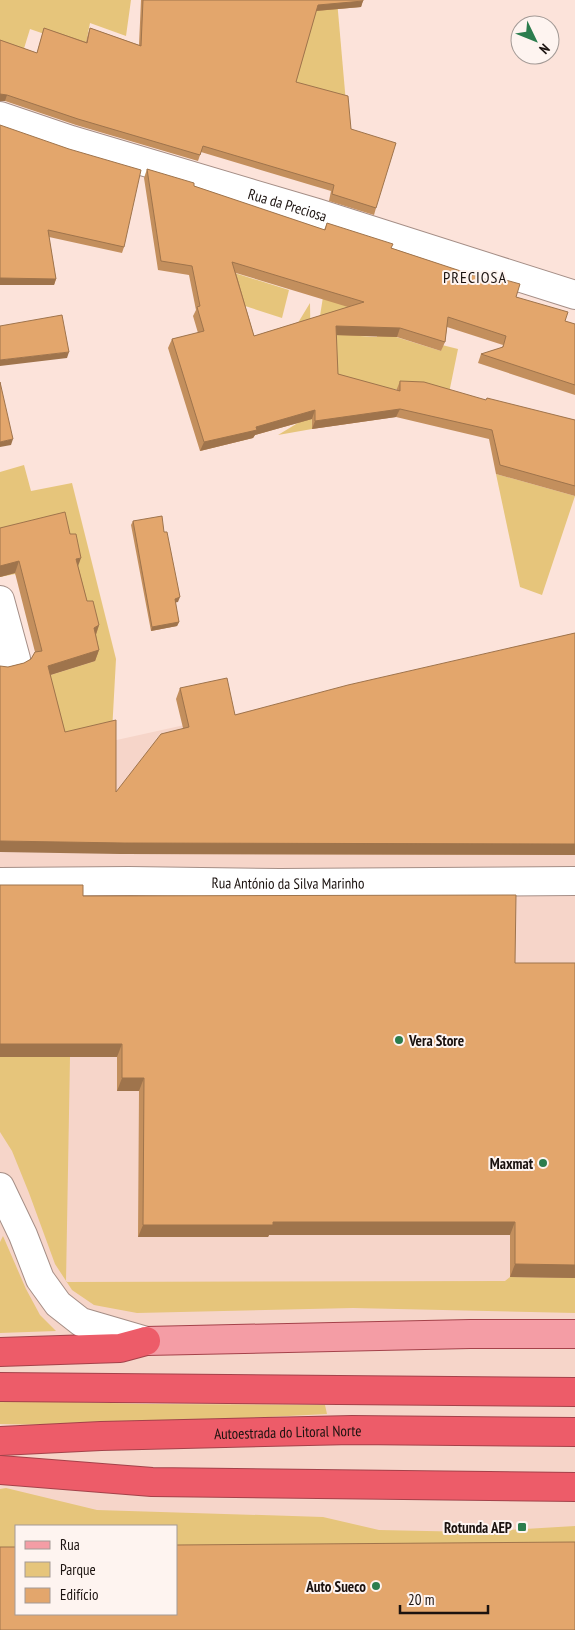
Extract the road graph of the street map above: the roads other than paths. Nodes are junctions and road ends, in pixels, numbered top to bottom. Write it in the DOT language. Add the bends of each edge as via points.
graph roads {
  1 [pos="0,116"];
  2 [pos="575,295"];
  3 [pos="0,600"];
  4 [pos="0,663"];
  5 [pos="575,881"];
  6 [pos="0,882"];
  7 [pos="0,1187"];
  8 [pos="575,1334"];
  9 [pos="146,1341"];
  10 [pos="0,1352"];
  11 [pos="0,1386"];
  12 [pos="575,1392"];
  13 [pos="575,1432"];
  14 [pos="0,1441"];
  15 [pos="0,1470"];
  16 [pos="575,1487"];
  1 -- 2 [label="street, Rua da Preciosa"];
  3 -- 4 [label="street" via="16,659"];
  5 -- 6 [label="street, Rua António da Silva Marinho"];
  7 -- 9 [label="street" via="40,1280 58,1304 82,1322"];
  8 -- 9 [label="main road"];
  9 -- 10 [label="highway" via="120,1348"];
  11 -- 12 [label="highway"];
  13 -- 14 [label="highway, Autoestrada do Litoral Norte" via="352,1430"];
  15 -- 16 [label="highway" via="152,1482"];
}
